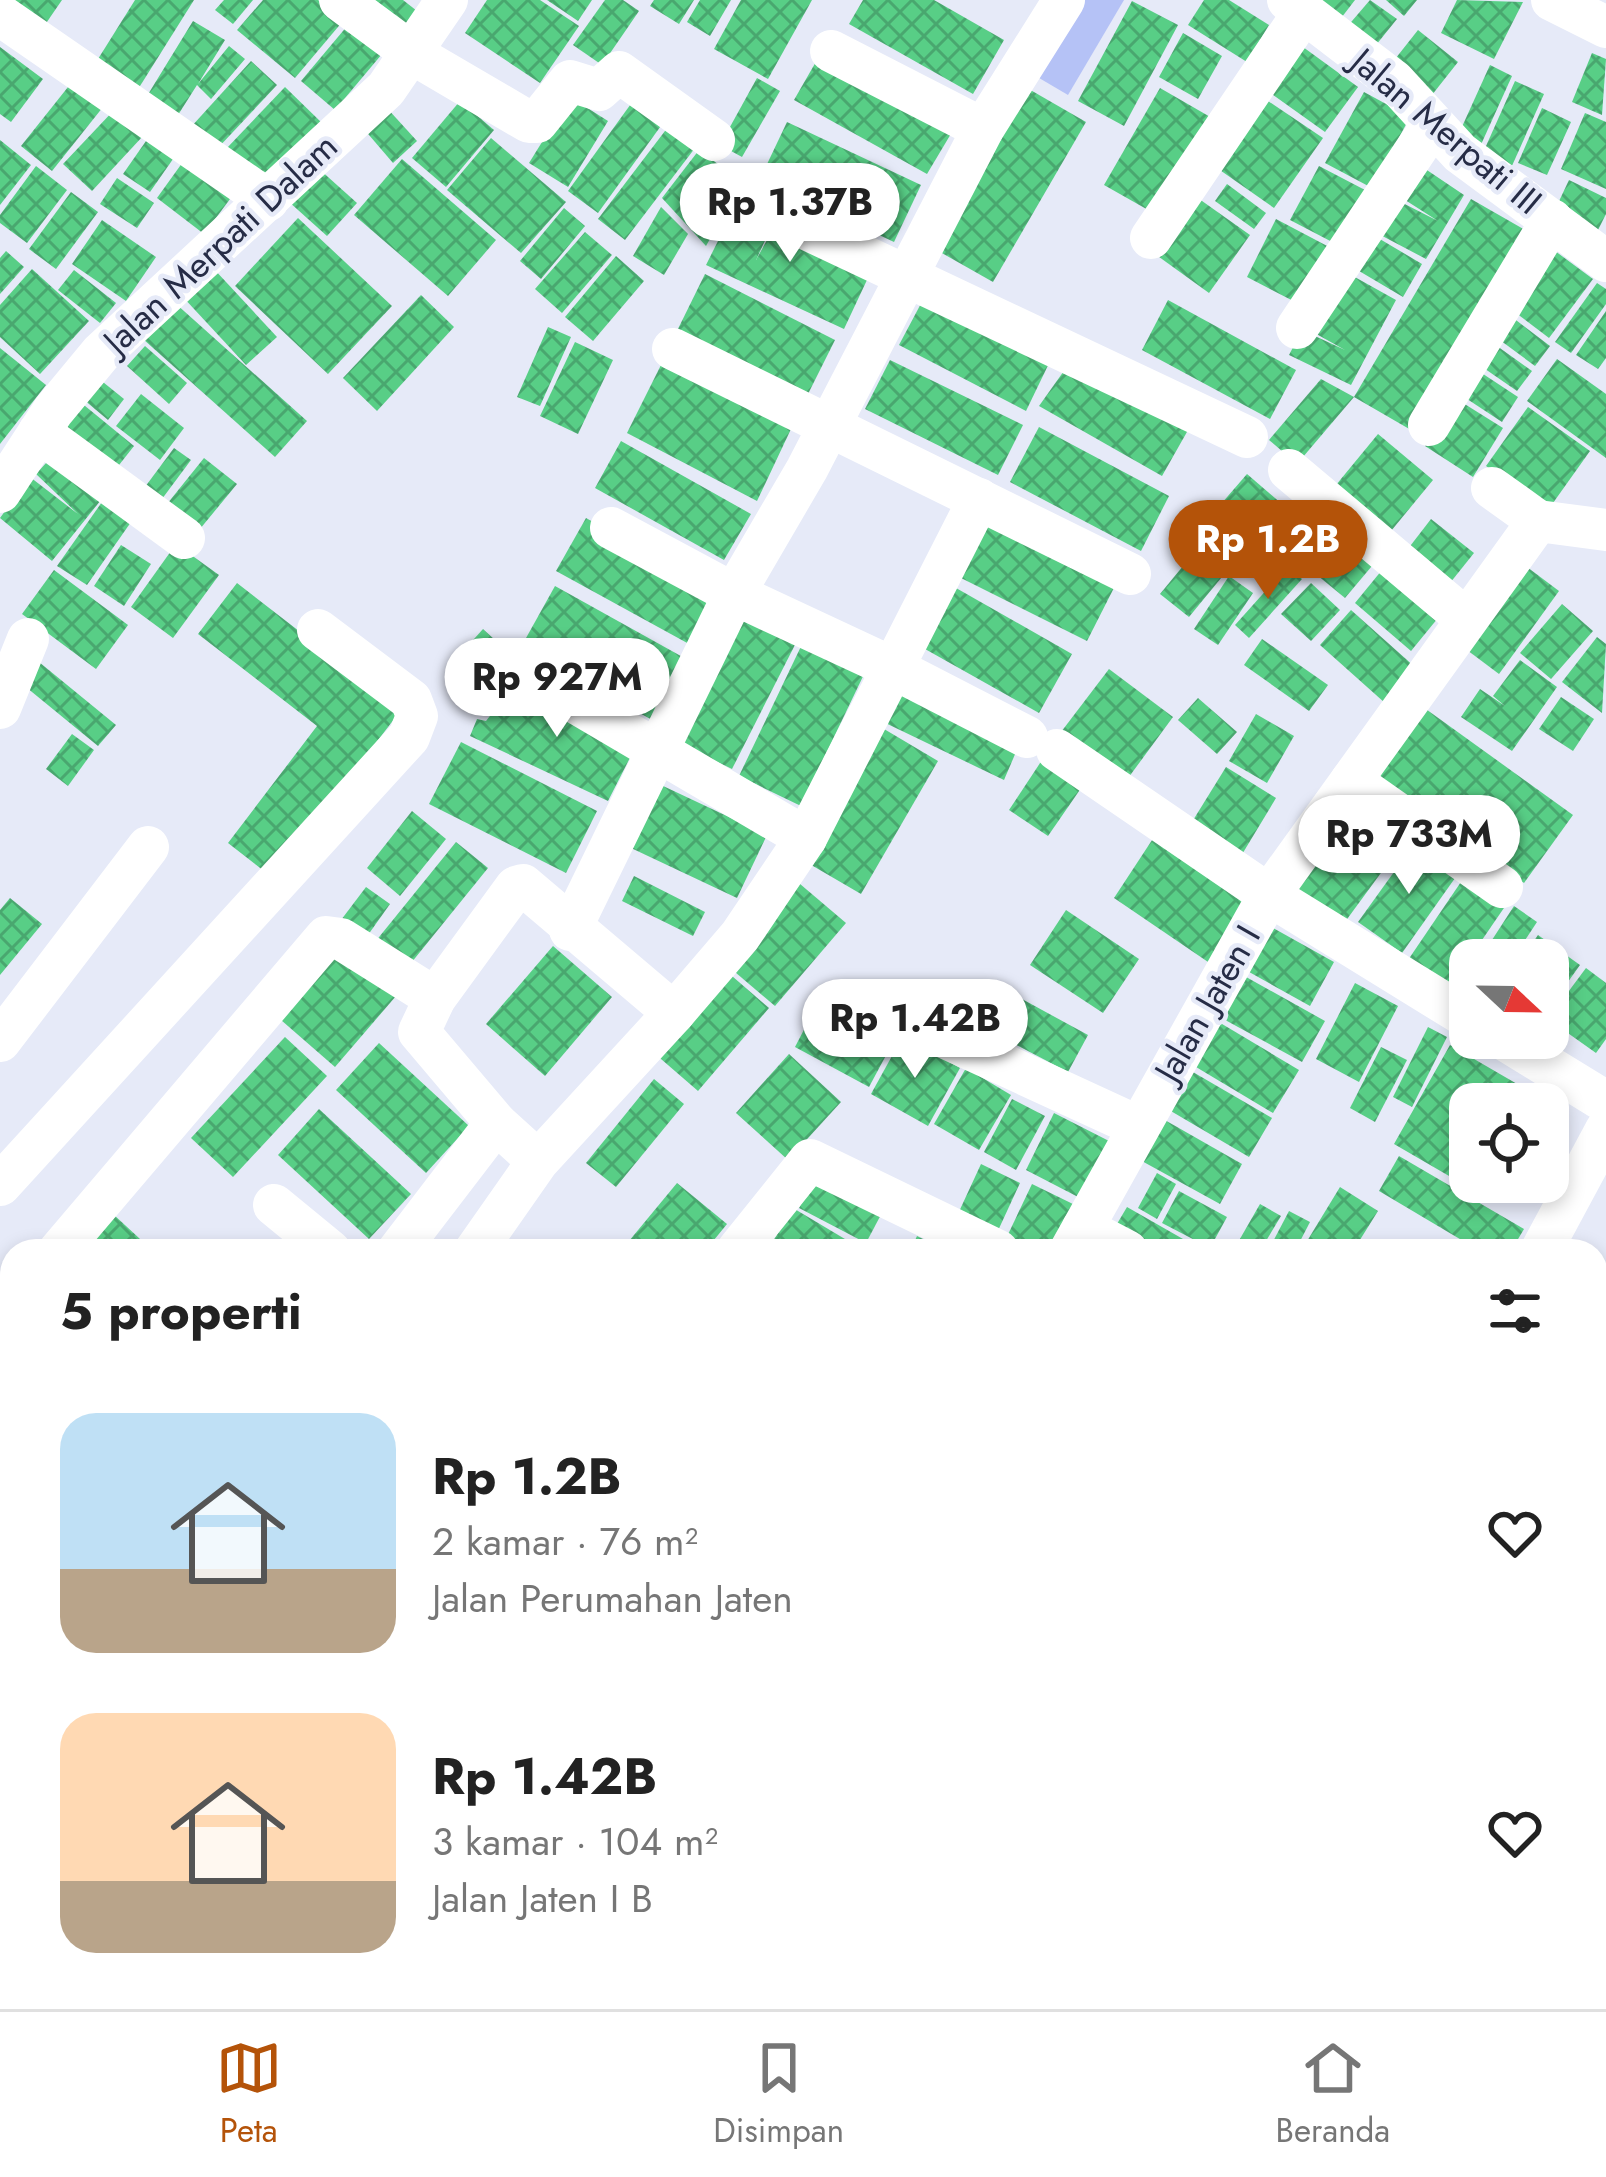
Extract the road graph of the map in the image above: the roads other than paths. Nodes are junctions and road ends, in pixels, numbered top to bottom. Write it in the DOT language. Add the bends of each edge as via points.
graph roads {
  1 [pos="340,0"];
  2 [pos="447,0"];
  3 [pos="1064,0"];
  4 [pos="1552,0"];
  5 [pos="1296,6"];
  6 [pos="0,16"];
  7 [pos="1606,27"];
  8 [pos="831,51"];
  9 [pos="412,54"];
  10 [pos="1433,124"];
  11 [pos="983,129"];
  12 [pos="714,140"];
  13 [pos="268,200"];
  14 [pos="745,200"];
  15 [pos="1552,220"];
  16 [pos="1151,238"];
  17 [pos="1605,256"];
  18 [pos="909,277"];
  19 [pos="1297,328"];
  20 [pos="674,349"];
  21 [pos="1429,425"];
  22 [pos="828,428"];
  23 [pos="1247,437"];
  24 [pos="14,459"];
  25 [pos="1289,470"];
  26 [pos="1492,488"];
  27 [pos="979,499"];
  28 [pos="1538,521"];
  29 [pos="611,529"];
  30 [pos="1606,530"];
  31 [pos="184,538"];
  32 [pos="1130,574"];
  33 [pos="734,594"];
  34 [pos="1466,619"];
  35 [pos="318,630"];
  36 [pos="28,639"];
  37 [pos="893,668"];
  38 [pos="537,680"];
  39 [pos="0,708"];
  40 [pos="656,753"];
  41 [pos="1351,781"];
  42 [pos="806,838"];
  43 [pos="148,847"];
  44 [pos="1502,887"];
  45 [pos="1269,895"];
  46 [pos="570,930"];
  47 [pos="436,998"];
  48 [pos="1449,1005"];
  49 [pos="885,1010"];
  50 [pos="674,1013"];
  51 [pos="0,1041"];
  52 [pos="1536,1059"];
  53 [pos="1606,1102"];
  54 [pos="496,1123"];
  55 [pos="1137,1126"];
  56 [pos="1606,1130"];
  57 [pos="538,1161"];
  58 [pos="0,1185"];
  59 [pos="274,1205"];
  60 [pos="69,1239"];
  61 [pos="315,1239"];
  62 [pos="407,1239"];
  63 [pos="483,1239"];
  64 [pos="747,1239"];
  65 [pos="973,1239"];
  66 [pos="1077,1239"];
  67 [pos="1547,1239"];
  1 -- 9 [label="street"];
  2 -- 9 [label="street, Jalan Merpati Dalam"];
  3 -- 11 [label="street"];
  4 -- 7 [label="street"];
  5 -- 10 [label="street, Jalan Merpati III" via="1394,81"];
  5 -- 16 [label="street"];
  6 -- 13 [label="street"];
  8 -- 11 [label="street"];
  9 -- 12 [label="street" via="533,124 570,81 599,90 622,73"];
  9 -- 13 [label="street, Jalan Merpati Dalam" via="386,89"];
  10 -- 15 [label="street, Jalan Merpati III"];
  10 -- 19 [label="street"];
  11 -- 18 [label="street"];
  13 -- 24 [label="street, Jalan Merpati Dalam" via="100,353"];
  14 -- 18 [label="street"];
  15 -- 17 [label="street, Jalan Merpati III"];
  15 -- 21 [label="street"];
  18 -- 22 [label="street"];
  18 -- 23 [label="street"];
  20 -- 22 [label="street"];
  22 -- 27 [label="street"];
  22 -- 33 [label="street"];
  24 -- 31 [label="street"];
  25 -- 34 [label="street"];
  26 -- 28 [label="street"];
  27 -- 32 [label="street"];
  27 -- 37 [label="street"];
  28 -- 30 [label="street"];
  28 -- 34 [label="street, Jalan Jaten I"];
  29 -- 33 [label="street"];
  33 -- 37 [label="street"];
  33 -- 40 [label="street"];
  34 -- 41 [label="street, Jalan Jaten I"];
  35 -- 58 [label="street" via="411,700 417,716 409,737"];
  36 -- 39 [label="street"];
  37 -- 42 [label="street"];
  37 -- 45 [label="street" via="1042,743"];
  38 -- 40 [label="street"];
  40 -- 42 [label="street"];
  40 -- 46 [label="street"];
  41 -- 44 [label="street"];
  41 -- 45 [label="street, Jalan Jaten I"];
  42 -- 50 [label="street" via="740,936"];
  43 -- 51 [label="street"];
  45 -- 48 [label="street"];
  45 -- 55 [label="street, Jalan Jaten I"];
  46 -- 47 [label="street" via="529,888 516,886"];
  46 -- 50 [label="street"];
  47 -- 54 [label="street" via="419,1033"];
  47 -- 60 [label="street" via="326,937"];
  49 -- 55 [label="street"];
  50 -- 57 [label="street"];
  52 -- 53 [label="street"];
  54 -- 57 [label="street"];
  54 -- 62 [label="street"];
  55 -- 66 [label="street, Jalan Jaten I"];
  56 -- 67 [label="street"];
  57 -- 63 [label="street"];
  59 -- 61 [label="street"];
  64 -- 65 [label="street" via="810,1160"];
}
